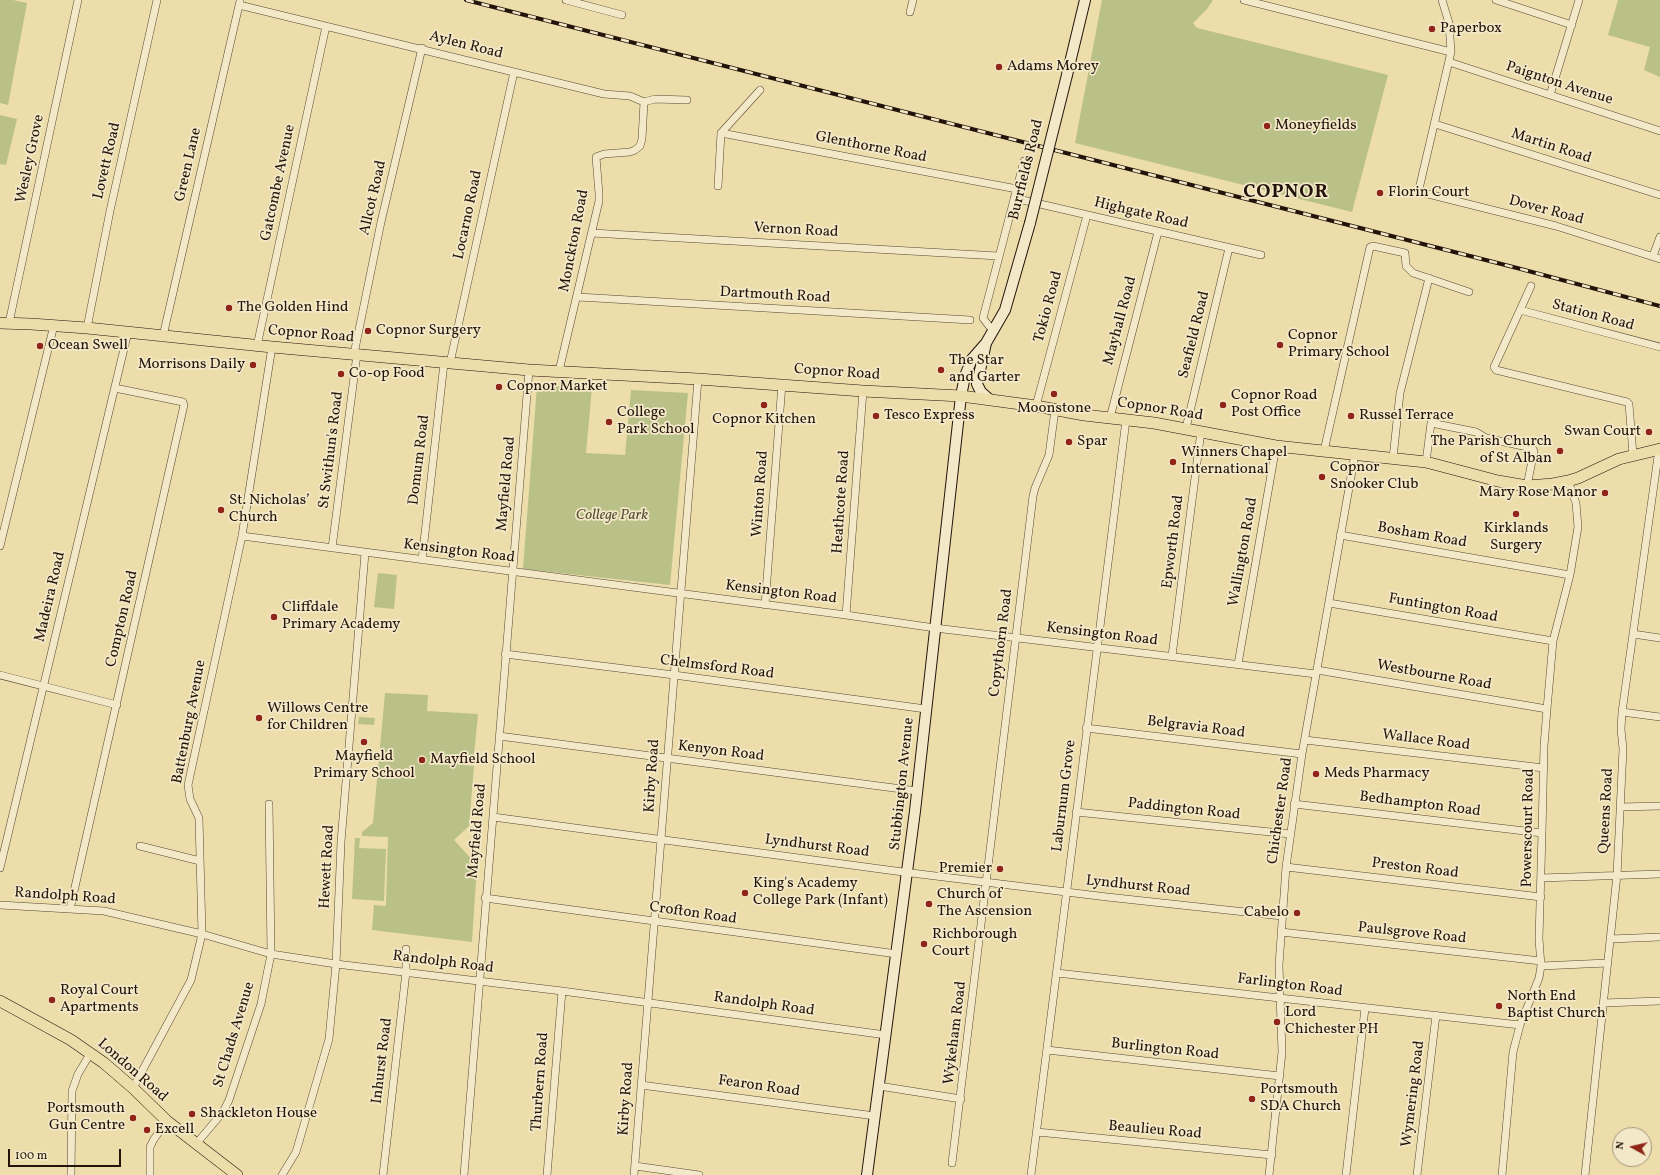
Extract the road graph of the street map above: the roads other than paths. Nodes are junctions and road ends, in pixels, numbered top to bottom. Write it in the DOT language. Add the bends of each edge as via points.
graph roads {
  1 [pos="78,0"];
  2 [pos="157,0"];
  3 [pos="566,0"];
  4 [pos="597,0"];
  5 [pos="913,0"];
  6 [pos="1084,0"];
  7 [pos="1244,0"];
  8 [pos="1442,0"];
  9 [pos="1496,0"];
  10 [pos="1579,0"];
  11 [pos="240,2"];
  12 [pos="595,8"];
  13 [pos="910,12"];
  14 [pos="622,15"];
  15 [pos="1572,25"];
  16 [pos="326,26"];
  17 [pos="422,48"];
  18 [pos="1451,52"];
  19 [pos="1449,62"];
  20 [pos="514,72"];
  21 [pos="760,90"];
  22 [pos="1550,95"];
  23 [pos="687,100"];
  24 [pos="644,102"];
  25 [pos="1435,124"];
  26 [pos="1660,131"];
  27 [pos="721,133"];
  28 [pos="1024,160"];
  29 [pos="718,186"];
  30 [pos="1017,189"];
  31 [pos="1660,195"];
  32 [pos="1014,198"];
  33 [pos="1087,215"];
  34 [pos="1158,232"];
  35 [pos="592,233"];
  36 [pos="1660,237"];
  37 [pos="1229,248"];
  38 [pos="998,256"];
  39 [pos="1261,256"];
  40 [pos="1657,257"];
  41 [pos="1429,278"];
  42 [pos="1531,286"];
  43 [pos="1469,292"];
  44 [pos="578,297"];
  45 [pos="1520,310"];
  46 [pos="970,320"];
  47 [pos="5,323"];
  48 [pos="54,325"];
  49 [pos="87,328"];
  50 [pos="994,330"];
  51 [pos="128,332"];
  52 [pos="163,336"];
  53 [pos="986,343"];
  54 [pos="257,346"];
  55 [pos="272,347"];
  56 [pos="1660,347"];
  57 [pos="355,354"];
  58 [pos="447,363"];
  59 [pos="529,370"];
  60 [pos="559,371"];
  61 [pos="698,379"];
  62 [pos="782,384"];
  63 [pos="114,388"];
  64 [pos="863,391"];
  65 [pos="961,396"];
  66 [pos="989,399"];
  67 [pos="1036,406"];
  68 [pos="1055,410"];
  69 [pos="1110,418"];
  70 [pos="1126,420"];
  71 [pos="1186,428"];
  72 [pos="1201,431"];
  73 [pos="1276,446"];
  74 [pos="1659,449"];
  75 [pos="1324,451"];
  76 [pos="1355,454"];
  77 [pos="1633,455"];
  78 [pos="1393,458"];
  79 [pos="1426,462"];
  80 [pos="1568,481"];
  81 [pos="1527,486"];
  82 [pos="1340,535"];
  83 [pos="242,536"];
  84 [pos="0,546"];
  85 [pos="332,548"];
  86 [pos="364,553"];
  87 [pos="422,560"];
  88 [pos="512,572"];
  89 [pos="1570,575"];
  90 [pos="680,593"];
  91 [pos="1329,603"];
  92 [pos="765,605"];
  93 [pos="846,615"];
  94 [pos="935,628"];
  95 [pos="1633,634"];
  96 [pos="1016,638"];
  97 [pos="1660,638"];
  98 [pos="1554,641"];
  99 [pos="1097,648"];
  100 [pos="505,654"];
  101 [pos="1172,656"];
  102 [pos="1238,664"];
  103 [pos="1317,672"];
  104 [pos="0,675"];
  105 [pos="674,675"];
  106 [pos="43,686"];
  107 [pos="116,705"];
  108 [pos="926,709"];
  109 [pos="1547,709"];
  110 [pos="1622,712"];
  111 [pos="1660,717"];
  112 [pos="1086,728"];
  113 [pos="499,736"];
  114 [pos="1305,740"];
  115 [pos="1302,754"];
  116 [pos="667,758"];
  117 [pos="1544,768"];
  118 [pos="917,791"];
  119 [pos="269,804"];
  120 [pos="1294,804"];
  121 [pos="1660,806"];
  122 [pos="1620,807"];
  123 [pos="1076,812"];
  124 [pos="493,817"];
  125 [pos="1542,833"];
  126 [pos="1290,834"];
  127 [pos="661,840"];
  128 [pos="140,846"];
  129 [pos="200,861"];
  130 [pos="1286,867"];
  131 [pos="0,868"];
  132 [pos="908,872"];
  133 [pos="1660,874"];
  134 [pos="1617,875"];
  135 [pos="1541,878"];
  136 [pos="987,882"];
  137 [pos="1066,892"];
  138 [pos="1541,897"];
  139 [pos="485,898"];
  140 [pos="0,906"];
  141 [pos="70,909"];
  142 [pos="1282,916"];
  143 [pos="654,922"];
  144 [pos="1281,932"];
  145 [pos="202,934"];
  146 [pos="1660,937"];
  147 [pos="1610,939"];
  148 [pos="406,949"];
  149 [pos="271,954"];
  150 [pos="897,954"];
  151 [pos="1607,963"];
  152 [pos="336,964"];
  153 [pos="1541,964"];
  154 [pos="406,972"];
  155 [pos="1057,972"];
  156 [pos="480,981"];
  157 [pos="562,991"];
  158 [pos="1280,997"];
  159 [pos="0,1001"];
  160 [pos="1660,1001"];
  161 [pos="648,1003"];
  162 [pos="1603,1003"];
  163 [pos="1365,1008"];
  164 [pos="1436,1015"];
  165 [pos="1520,1024"];
  166 [pos="886,1035"];
  167 [pos="1047,1050"];
  168 [pos="90,1054"];
  169 [pos="1280,1076"];
  170 [pos="641,1085"];
  171 [pos="879,1086"];
  172 [pos="133,1088"];
  173 [pos="960,1099"];
  174 [pos="875,1116"];
  175 [pos="167,1121"];
  176 [pos="1037,1132"];
  177 [pos="196,1144"];
  178 [pos="1272,1155"];
  179 [pos="952,1164"];
  180 [pos="635,1166"];
  181 [pos="71,1175"];
  182 [pos="150,1175"];
  183 [pos="237,1175"];
  184 [pos="282,1175"];
  185 [pos="382,1175"];
  186 [pos="464,1175"];
  187 [pos="547,1175"];
  188 [pos="634,1175"];
  189 [pos="699,1175"];
  190 [pos="866,1175"];
  191 [pos="1031,1175"];
  192 [pos="1269,1175"];
  193 [pos="1346,1175"];
  194 [pos="1417,1175"];
  195 [pos="1502,1175"];
  196 [pos="1585,1175"];
  1 -- 47 [label="street, Wesley Grove"];
  2 -- 49 [label="street, Lovett Road"];
  3 -- 12 [label="street"];
  4 -- 12 [label="street"];
  5 -- 13 [label="street"];
  6 -- 50 [label="street, Burrfields Road, bridge" via="1030,223 1005,310"];
  7 -- 18 [label="street"];
  8 -- 18 [label="street"];
  9 -- 15 [label="street"];
  10 -- 15 [label="street"];
  11 -- 16 [label="street, Aylen Road"];
  11 -- 52 [label="street, Green Lane"];
  12 -- 14 [label="street"];
  15 -- 22 [label="street"];
  16 -- 17 [label="street, Aylen Road"];
  16 -- 54 [label="street, Gatcombe Avenue"];
  17 -- 20 [label="street, Aylen Road"];
  17 -- 57 [label="street, Allcot Road" via="381,222"];
  18 -- 19 [label="street"];
  19 -- 22 [label="street, Paignton Avenue"];
  19 -- 25 [label="street"];
  20 -- 24 [label="street, Aylen Road" via="604,94 630,96"];
  20 -- 58 [label="street, Locarno Road"];
  21 -- 27 [label="street"];
  22 -- 26 [label="street, Paignton Avenue"];
  23 -- 24 [label="street, Aylen Road" via="655,99"];
  24 -- 35 [label="street, Monckton Road" via="640,146 630,152 596,157 600,194"];
  25 -- 31 [label="street, Martin Road"];
  25 -- 40 [label="street, Dover Road" via="1419,189 1423,193 1550,224"];
  27 -- 29 [label="street"];
  27 -- 30 [label="street, Glenthorne Road"];
  28 -- 30 [label="street"];
  30 -- 32 [label="street"];
  32 -- 33 [label="street, Highgate Road"];
  32 -- 38 [label="street"];
  33 -- 34 [label="street, Highgate Road"];
  33 -- 67 [label="street, Tokio Road"];
  34 -- 37 [label="street, Highgate Road"];
  34 -- 69 [label="street, Mayhall Road"];
  35 -- 38 [label="street, Vernon Road"];
  35 -- 44 [label="street, Monckton Road"];
  36 -- 40 [label="street"];
  37 -- 39 [label="street, Highgate Road"];
  37 -- 71 [label="street, Seafield Road"];
  38 -- 50 [label="street" via="983,318"];
  41 -- 43 [label="street"];
  41 -- 75 [label="street" via="1408,270 1404,260 1405,253 1373,246 1369,250"];
  41 -- 78 [label="street" via="1400,393"];
  42 -- 45 [label="street"];
  44 -- 46 [label="street, Dartmouth Road"];
  44 -- 60 [label="street, Monckton Road"];
  45 -- 56 [label="street, Station Road"];
  45 -- 77 [label="street" via="1494,367 1496,370 1627,402"];
  47 -- 48 [label="main road, Copnor Road"];
  48 -- 49 [label="main road, Copnor Road"];
  48 -- 84 [label="street"];
  49 -- 51 [label="main road, Copnor Road"];
  50 -- 53 [label="street, Burrfields Road"];
  51 -- 52 [label="main road, Copnor Road"];
  51 -- 63 [label="street, Madeira Road"];
  52 -- 54 [label="main road, Copnor Road"];
  53 -- 65 [label="street, Burrfields Road" via="972,359"];
  53 -- 66 [label="street, Burrfields Road" via="977,384"];
  54 -- 55 [label="main road, Copnor Road"];
  55 -- 57 [label="main road, Copnor Road"];
  55 -- 83 [label="street, Battenburg Avenue"];
  57 -- 58 [label="main road, Copnor Road"];
  57 -- 85 [label="street, St Swithun's Road"];
  58 -- 59 [label="main road, Copnor Road"];
  58 -- 87 [label="street, Domum Road"];
  59 -- 60 [label="main road, Copnor Road"];
  59 -- 88 [label="street, Mayfield Road"];
  60 -- 61 [label="main road, Copnor Road"];
  61 -- 62 [label="main road, Copnor Road"];
  61 -- 90 [label="street, Kirby Road"];
  62 -- 64 [label="main road, Copnor Road"];
  62 -- 92 [label="street, Winton Road"];
  63 -- 106 [label="street, Madeira Road"];
  63 -- 107 [label="street, Compton Road" via="183,402 184,405"];
  64 -- 65 [label="main road, Copnor Road"];
  64 -- 93 [label="street, Heathcote Road"];
  65 -- 66 [label="main road, Copnor Road"];
  65 -- 94 [label="street, Stubbington Avenue"];
  66 -- 67 [label="main road, Copnor Road"];
  67 -- 68 [label="main road, Copnor Road"];
  68 -- 69 [label="main road, Copnor Road"];
  68 -- 96 [label="street, Copythorn Road" via="1049,455 1033,496"];
  69 -- 70 [label="main road, Copnor Road"];
  70 -- 71 [label="main road, Copnor Road"];
  70 -- 99 [label="street, Laburnum Grove"];
  71 -- 72 [label="main road, Copnor Road"];
  72 -- 73 [label="main road, Copnor Road"];
  72 -- 101 [label="street, Epworth Road"];
  73 -- 75 [label="main road, Copnor Road"];
  73 -- 102 [label="street, Wallington Road"];
  74 -- 77 [label="main road, Copnor Road"];
  74 -- 95 [label="street, Queens Road"];
  75 -- 76 [label="main road, Copnor Road"];
  76 -- 78 [label="main road, Copnor Road"];
  76 -- 82 [label="street, Chichester Road"];
  77 -- 80 [label="main road, Copnor Road"];
  78 -- 79 [label="main road, Copnor Road"];
  79 -- 81 [label="main road, Copnor Road"];
  79 -- 81 [label="street" via="1431,423 1476,432 1486,438 1532,448 1534,451"];
  80 -- 81 [label="main road, Copnor Road"];
  80 -- 89 [label="street, Powerscourt Road" via="1578,511 1578,528"];
  82 -- 89 [label="street, Bosham Road"];
  82 -- 91 [label="street, Chichester Road"];
  83 -- 85 [label="street, Kensington Road"];
  83 -- 129 [label="street, Battenburg Avenue" via="188,785 190,799 199,818"];
  85 -- 86 [label="street, Kensington Road"];
  86 -- 87 [label="street, Kensington Road"];
  86 -- 152 [label="street, Hewett Road" via="341,842"];
  87 -- 88 [label="street, Kensington Road"];
  88 -- 90 [label="street, Kensington Road"];
  88 -- 100 [label="street, Mayfield Road"];
  89 -- 98 [label="street, Powerscourt Road"];
  90 -- 92 [label="street, Kensington Road"];
  90 -- 105 [label="street, Kirby Road"];
  91 -- 98 [label="street, Funtington Road"];
  91 -- 103 [label="street, Chichester Road"];
  92 -- 93 [label="street, Kensington Road"];
  93 -- 94 [label="street, Kensington Road"];
  94 -- 96 [label="street, Kensington Road"];
  94 -- 108 [label="street, Stubbington Avenue"];
  95 -- 97 [label="street"];
  95 -- 110 [label="street, Queens Road"];
  96 -- 99 [label="street, Kensington Road"];
  96 -- 136 [label="street, Copythorn Road"];
  98 -- 109 [label="street, Powerscourt Road"];
  99 -- 101 [label="street, Kensington Road"];
  99 -- 112 [label="street, Laburnum Grove"];
  100 -- 105 [label="street, Chelmsford Road"];
  100 -- 113 [label="street, Mayfield Road"];
  101 -- 102 [label="street, Kensington Road"];
  102 -- 103 [label="street, Kensington Road"];
  103 -- 109 [label="street, Westbourne Road"];
  103 -- 114 [label="street, Chichester Road"];
  104 -- 106 [label="street"];
  105 -- 108 [label="street, Chelmsford Road"];
  105 -- 116 [label="street, Kirby Road"];
  106 -- 107 [label="street"];
  106 -- 131 [label="street, Madeira Road"];
  107 -- 141 [label="street, Compton Road"];
  108 -- 118 [label="street, Stubbington Avenue"];
  109 -- 117 [label="street, Powerscourt Road"];
  110 -- 111 [label="street"];
  110 -- 122 [label="street, Queens Road"];
  112 -- 115 [label="street, Belgravia Road"];
  112 -- 123 [label="street, Laburnum Grove"];
  113 -- 116 [label="street, Kenyon Road"];
  113 -- 124 [label="street, Mayfield Road"];
  114 -- 115 [label="street, Chichester Road"];
  114 -- 117 [label="street, Wallace Road"];
  115 -- 120 [label="street, Chichester Road"];
  116 -- 118 [label="street, Kenyon Road"];
  116 -- 127 [label="street, Kirby Road"];
  117 -- 125 [label="street, Powerscourt Road"];
  118 -- 132 [label="street, Stubbington Avenue"];
  119 -- 149 [label="street, St Chads Avenue"];
  120 -- 125 [label="street, Bedhampton Road"];
  120 -- 126 [label="street, Chichester Road"];
  121 -- 122 [label="street"];
  122 -- 134 [label="street, Queens Road"];
  123 -- 126 [label="street, Paddington Road"];
  123 -- 137 [label="street, Laburnum Grove"];
  124 -- 127 [label="street, Lyndhurst Road"];
  124 -- 139 [label="street, Mayfield Road"];
  125 -- 135 [label="street, Powerscourt Road"];
  126 -- 130 [label="street, Chichester Road"];
  127 -- 132 [label="street, Lyndhurst Road"];
  127 -- 143 [label="street, Kirby Road"];
  128 -- 129 [label="street"];
  129 -- 145 [label="street, Battenburg Avenue"];
  130 -- 138 [label="street, Preston Road"];
  130 -- 142 [label="street, Chichester Road"];
  132 -- 136 [label="street, Lyndhurst Road"];
  132 -- 150 [label="street, Stubbington Avenue"];
  133 -- 134 [label="street"];
  134 -- 135 [label="street"];
  134 -- 147 [label="street, Queens Road"];
  135 -- 138 [label="street, Powerscourt Road"];
  136 -- 137 [label="street, Lyndhurst Road"];
  136 -- 173 [label="street, Wykeham Road"];
  137 -- 142 [label="street, Lyndhurst Road"];
  137 -- 155 [label="street, Laburnum Grove"];
  138 -- 153 [label="street, Powerscourt Road"];
  139 -- 143 [label="street, Crofton Road"];
  139 -- 156 [label="street, Mayfield Road"];
  140 -- 141 [label="street, Randolph Road"];
  141 -- 145 [label="street, Randolph Road" via="104,911"];
  142 -- 144 [label="street, Chichester Road"];
  143 -- 150 [label="street, Crofton Road"];
  143 -- 161 [label="street, Kirby Road"];
  144 -- 153 [label="street, Paulsgrove Road"];
  144 -- 158 [label="street, Chichester Road"];
  145 -- 149 [label="street, Randolph Road"];
  145 -- 172 [label="street, Battenburg Avenue" via="191,980"];
  146 -- 147 [label="street"];
  147 -- 151 [label="street, Queens Road"];
  148 -- 154 [label="street, Inhurst Road"];
  149 -- 152 [label="street, Randolph Road"];
  149 -- 177 [label="street, St Chads Avenue" via="262,1004 228,1100 223,1112"];
  150 -- 166 [label="street, Stubbington Avenue"];
  151 -- 153 [label="street, Paulsgrove Road"];
  151 -- 162 [label="street, Queens Road"];
  152 -- 154 [label="street, Randolph Road"];
  152 -- 184 [label="street, Hewett Road" via="328,1044 296,1152"];
  153 -- 165 [label="street, Powerscourt Road" via="1535,990"];
  154 -- 156 [label="street, Randolph Road"];
  154 -- 185 [label="street, Inhurst Road"];
  155 -- 158 [label="street, Farlington Road"];
  155 -- 167 [label="street, Laburnum Grove"];
  156 -- 157 [label="street, Randolph Road"];
  156 -- 186 [label="street, Mayfield Road"];
  157 -- 161 [label="street, Randolph Road"];
  157 -- 187 [label="street, Thurbern Road"];
  158 -- 163 [label="street, Farlington Road"];
  158 -- 169 [label="street, Chichester Road"];
  159 -- 168 [label="main road, London Road" via="71,1040"];
  160 -- 162 [label="street"];
  161 -- 166 [label="street, Randolph Road"];
  161 -- 170 [label="street, Kirby Road"];
  162 -- 196 [label="street, Queens Road"];
  163 -- 164 [label="street, Farlington Road"];
  163 -- 193 [label="street"];
  164 -- 165 [label="street, Farlington Road"];
  164 -- 194 [label="street, Wymering Road"];
  165 -- 195 [label="street, Powerscourt Road" via="1513,1052"];
  166 -- 171 [label="street, Stubbington Avenue"];
  167 -- 169 [label="street, Burlington Road"];
  167 -- 176 [label="street, Laburnum Grove"];
  168 -- 172 [label="main road, London Road"];
  168 -- 181 [label="street" via="78,1074 72,1092"];
  169 -- 178 [label="street, Chichester Road"];
  170 -- 174 [label="street, Fearon Road"];
  170 -- 180 [label="street, Kirby Road"];
  171 -- 173 [label="street"];
  171 -- 174 [label="street, Stubbington Avenue"];
  172 -- 175 [label="main road, London Road"];
  173 -- 179 [label="street, Wykeham Road"];
  174 -- 190 [label="street, Stubbington Avenue"];
  175 -- 177 [label="main road, London Road"];
  175 -- 182 [label="street" via="150,1147"];
  176 -- 178 [label="street, Beaulieu Road"];
  176 -- 191 [label="street, Laburnum Grove"];
  177 -- 183 [label="main road, London Road"];
  178 -- 192 [label="street, Chichester Road"];
  180 -- 188 [label="street, Kirby Road"];
  180 -- 189 [label="street"];
}
